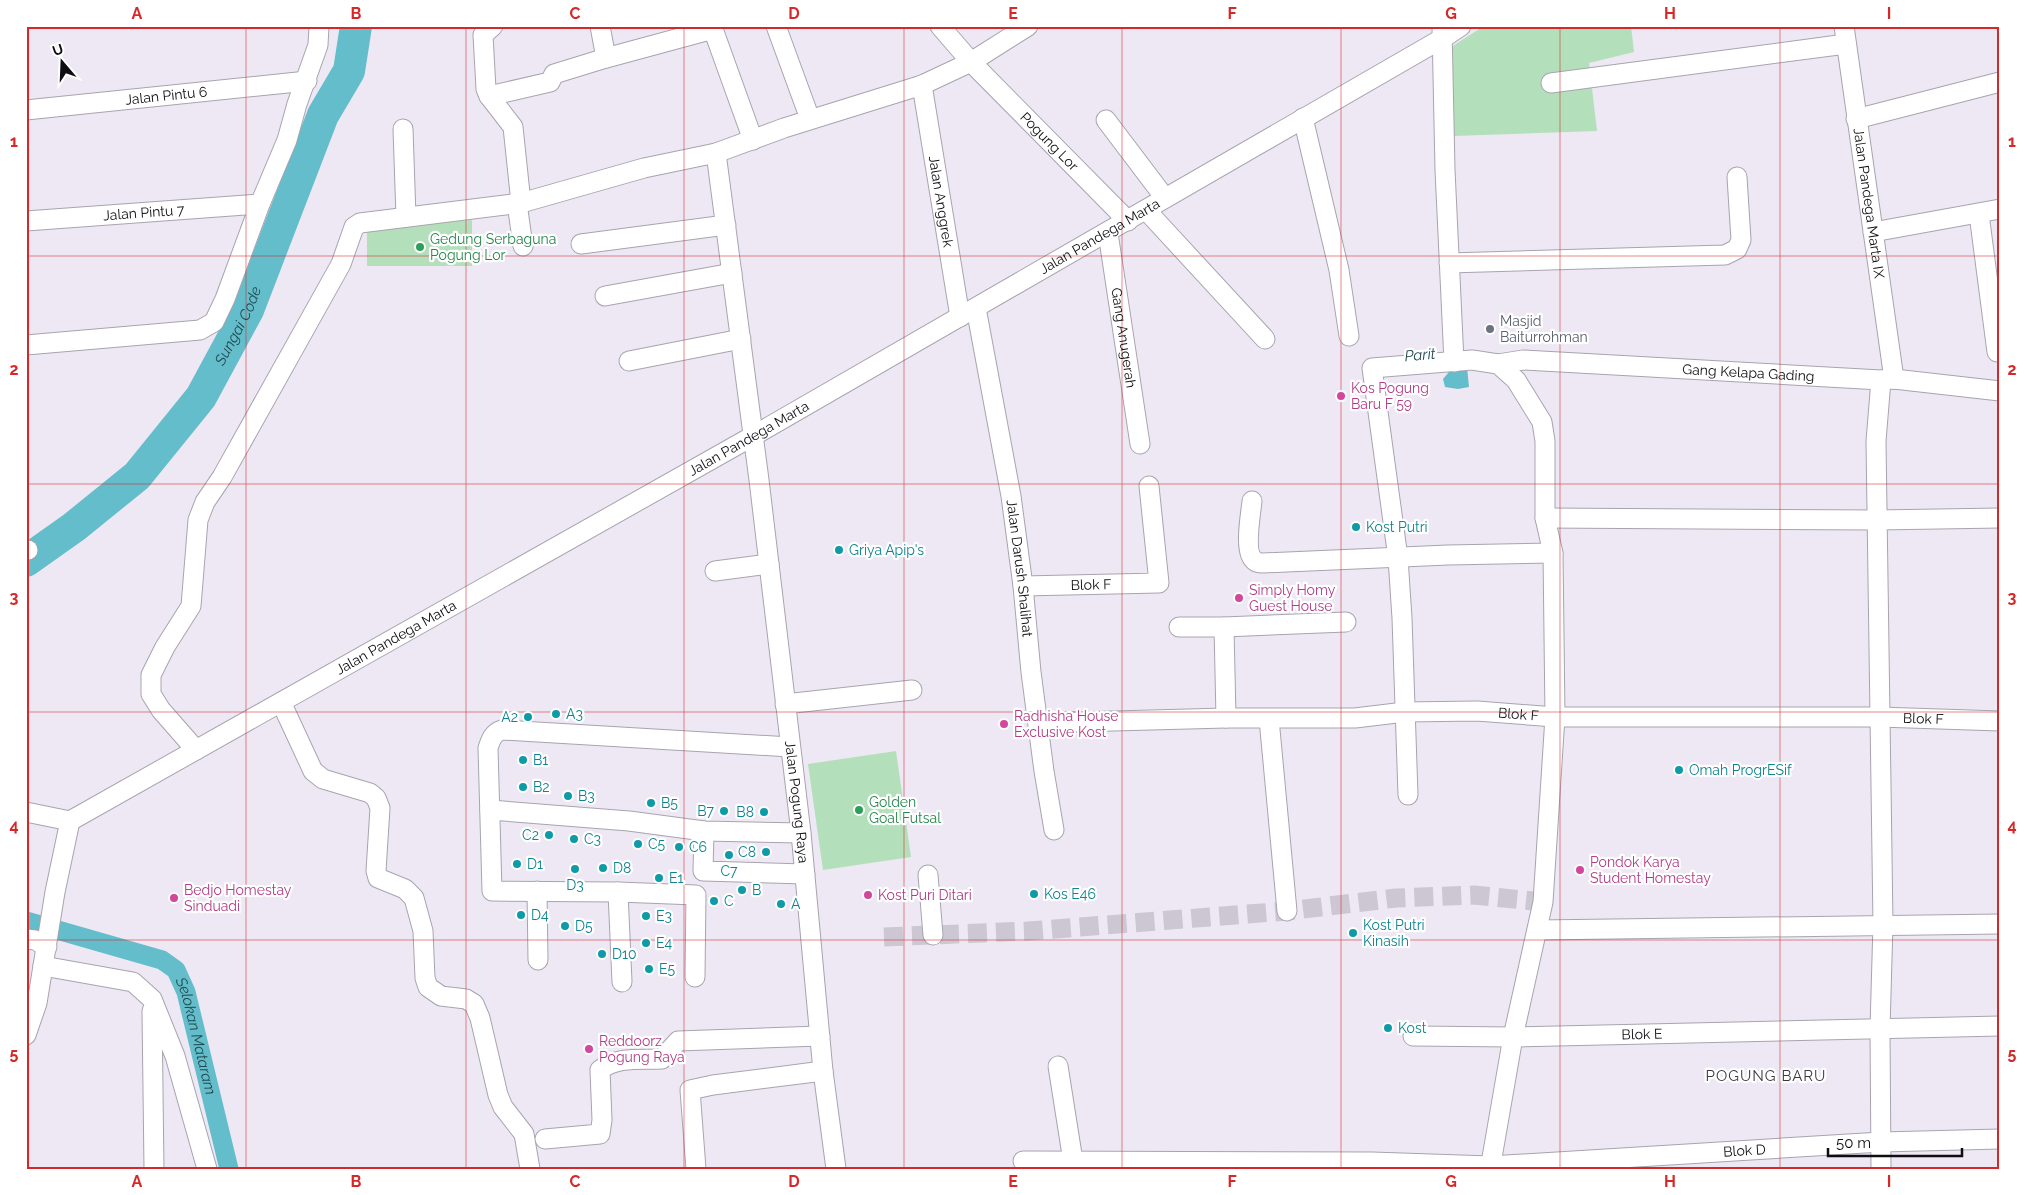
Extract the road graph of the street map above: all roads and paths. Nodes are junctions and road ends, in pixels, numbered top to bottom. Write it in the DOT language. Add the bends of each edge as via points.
graph roads {
  1 [pos="318,26"];
  2 [pos="493,26"];
  3 [pos="600,26"];
  4 [pos="776,26"];
  5 [pos="940,26"];
  6 [pos="1028,26"];
  7 [pos="1460,26"];
  8 [pos="718,28"];
  9 [pos="1442,32"];
  10 [pos="1845,35"];
  11 [pos="606,58"];
  12 [pos="971,62"];
  13 [pos="307,81"];
  14 [pos="2000,82"];
  15 [pos="1551,83"];
  16 [pos="922,85"];
  17 [pos="489,96"];
  18 [pos="26,110"];
  19 [pos="1303,118"];
  20 [pos="810,119"];
  21 [pos="1856,119"];
  22 [pos="1106,120"];
  23 [pos="403,129"];
  24 [pos="753,140"];
  25 [pos="716,153"];
  26 [pos="1737,178"];
  27 [pos="1165,198"];
  28 [pos="519,203"];
  29 [pos="260,204"];
  30 [pos="1146,210"];
  31 [pos="2000,210"];
  32 [pos="1979,214"];
  33 [pos="406,217"];
  34 [pos="1128,220"];
  35 [pos="26,221"];
  36 [pos="726,225"];
  37 [pos="1873,232"];
  38 [pos="1108,233"];
  39 [pos="581,244"];
  40 [pos="523,246"];
  41 [pos="1449,263"];
  42 [pos="732,273"];
  43 [pos="605,296"];
  44 [pos="968,312"];
  45 [pos="1349,336"];
  46 [pos="1265,338"];
  47 [pos="741,339"];
  48 [pos="26,345"];
  49 [pos="1997,352"];
  50 [pos="629,361"];
  51 [pos="1454,362"];
  52 [pos="1498,364"];
  53 [pos="1887,379"];
  54 [pos="2000,391"];
  55 [pos="753,436"];
  56 [pos="1140,444"];
  57 [pos="1149,486"];
  58 [pos="1252,501"];
  59 [pos="1545,518"];
  60 [pos="2000,518"];
  61 [pos="1877,520"];
  62 [pos="1554,553"];
  63 [pos="1398,558"];
  64 [pos="768,564"];
  65 [pos="715,571"];
  66 [pos="1023,586"];
  67 [pos="1346,622"];
  68 [pos="1179,626"];
  69 [pos="1224,627"];
  70 [pos="912,690"];
  71 [pos="281,702"];
  72 [pos="785,704"];
  73 [pos="1406,712"];
  74 [pos="1555,717"];
  75 [pos="1879,717"];
  76 [pos="1226,718"];
  77 [pos="1269,718"];
  78 [pos="2000,721"];
  79 [pos="1038,723"];
  80 [pos="790,747"];
  81 [pos="196,750"];
  82 [pos="1408,795"];
  83 [pos="490,810"];
  84 [pos="26,812"];
  85 [pos="70,822"];
  86 [pos="1054,830"];
  87 [pos="704,831"];
  88 [pos="801,833"];
  89 [pos="806,874"];
  90 [pos="928,875"];
  91 [pos="538,891"];
  92 [pos="618,892"];
  93 [pos="1287,911"];
  94 [pos="1884,924"];
  95 [pos="2000,924"];
  96 [pos="1538,930"];
  97 [pos="933,935"];
  98 [pos="26,939"];
  99 [pos="47,941"];
  100 [pos="538,960"];
  101 [pos="43,966"];
  102 [pos="695,977"];
  103 [pos="622,982"];
  104 [pos="152,1000"];
  105 [pos="2000,1026"];
  106 [pos="1880,1028"];
  107 [pos="26,1035"];
  108 [pos="820,1036"];
  109 [pos="1412,1036"];
  110 [pos="1514,1037"];
  111 [pos="1058,1066"];
  112 [pos="823,1071"];
  113 [pos="545,1139"];
  114 [pos="2000,1139"];
  115 [pos="1882,1142"];
  116 [pos="1023,1161"];
  117 [pos="1084,1164"];
  118 [pos="1242,1165"];
  119 [pos="1372,1165"];
  120 [pos="1490,1167"];
  121 [pos="154,1169"];
  122 [pos="207,1169"];
  123 [pos="530,1169"];
  124 [pos="696,1169"];
  125 [pos="836,1169"];
  126 [pos="1881,1169"];
  1 -- 13 [label="street" via="318,45"];
  2 -- 17 [label="street" via="483,35 483,62"];
  3 -- 11 [label="street"];
  4 -- 20 [label="street"];
  5 -- 12 [label="street, Pogung Lor"];
  6 -- 12 [label="street"];
  7 -- 9 [label="street, Jalan Pandega Marta"];
  8 -- 11 [label="street"];
  8 -- 24 [label="street"];
  9 -- 19 [label="street, Jalan Pandega Marta"];
  9 -- 41 [label="street"];
  10 -- 15 [label="street"];
  10 -- 21 [label="street, Jalan Pandega Marta IX"];
  11 -- 17 [label="street" via="554,74 550,82"];
  12 -- 16 [label="street"];
  12 -- 34 [label="street, Pogung Lor"];
  13 -- 18 [label="street, Jalan Pintu 6"];
  13 -- 29 [label="street"];
  14 -- 21 [label="street"];
  16 -- 20 [label="street"];
  16 -- 44 [label="street, Jalan Anggrek"];
  17 -- 28 [label="street" via="513,127"];
  19 -- 27 [label="street, Jalan Pandega Marta"];
  19 -- 45 [label="street" via="1339,270"];
  20 -- 24 [label="street"];
  21 -- 37 [label="street, Jalan Pandega Marta IX"];
  22 -- 27 [label="street"];
  23 -- 33 [label="street"];
  24 -- 25 [label="street"];
  25 -- 28 [label="street" via="644,168"];
  25 -- 36 [label="street, Jalan Pogung Raya"];
  26 -- 41 [label="street" via="1742,240 1737,249 1725,255"];
  27 -- 30 [label="street, Jalan Pandega Marta"];
  28 -- 33 [label="street"];
  28 -- 40 [label="street"];
  29 -- 35 [label="street, Jalan Pintu 7"];
  29 -- 48 [label="street" via="225,299 214,322 208,326 200,330"];
  30 -- 34 [label="street, Jalan Pandega Marta"];
  30 -- 46 [label="street"];
  31 -- 32 [label="street"];
  32 -- 37 [label="street"];
  32 -- 49 [label="street"];
  33 -- 81 [label="street" via="360,222 354,227 340,264 205,502 198,520 191,606 151,675 151,694"];
  34 -- 38 [label="street, Jalan Pandega Marta"];
  36 -- 39 [label="street"];
  36 -- 42 [label="street, Jalan Pogung Raya"];
  37 -- 53 [label="street, Jalan Pandega Marta IX"];
  38 -- 44 [label="street, Jalan Pandega Marta"];
  38 -- 56 [label="street, Gang Anugerah"];
  41 -- 51 [label="street"];
  42 -- 43 [label="street"];
  42 -- 47 [label="street, Jalan Pogung Raya"];
  44 -- 55 [label="street, Jalan Pandega Marta"];
  44 -- 66 [label="street, Jalan Darush Shalihat" via="1011,496"];
  47 -- 50 [label="street"];
  47 -- 55 [label="street, Jalan Pogung Raya"];
  51 -- 52 [label="street, Gang Kelapa Gading" via="1472,360"];
  51 -- 63 [label="street, Gang Kelapa Gading" via="1372,368"];
  52 -- 53 [label="street, Gang Kelapa Gading" via="1523,360"];
  52 -- 59 [label="street" via="1516,380 1542,422"];
  53 -- 54 [label="street, Gang Kelapa Gading"];
  53 -- 61 [label="street, Jalan Pandega Marta IX" via="1876,441"];
  55 -- 64 [label="street, Jalan Pogung Raya"];
  55 -- 71 [label="street, Jalan Pandega Marta"];
  57 -- 66 [label="street, Blok F" via="1159,583"];
  58 -- 63 [label="street" via="1249,546 1255,561"];
  59 -- 61 [label="street"];
  59 -- 62 [label="street"];
  60 -- 61 [label="street"];
  61 -- 75 [label="street, Jalan Pandega Marta IX"];
  62 -- 63 [label="street"];
  62 -- 74 [label="street"];
  63 -- 73 [label="street"];
  64 -- 65 [label="street"];
  64 -- 72 [label="street, Jalan Pogung Raya"];
  66 -- 79 [label="street, Jalan Darush Shalihat"];
  67 -- 69 [label="street"];
  68 -- 69 [label="street"];
  69 -- 76 [label="street"];
  70 -- 72 [label="street"];
  71 -- 81 [label="street, Jalan Pandega Marta"];
  71 -- 123 [label="street" via="313,771 323,779 370,793 376,798 380,808 378,878 406,889 414,898 423,931 428,987 441,996 466,999 474,1004 498,1095 524,1134"];
  72 -- 80 [label="street, Jalan Pogung Raya"];
  73 -- 74 [label="street, Blok F" via="1478,711"];
  73 -- 77 [label="street, Blok F" via="1355,718"];
  73 -- 82 [label="street"];
  74 -- 75 [label="street, Blok F"];
  74 -- 96 [label="street" via="1543,902"];
  75 -- 78 [label="street, Blok F"];
  75 -- 94 [label="street, Jalan Pandega Marta IX"];
  76 -- 77 [label="street, Blok F"];
  76 -- 79 [label="street, Blok F"];
  77 -- 93 [label="street"];
  79 -- 86 [label="street, Jalan Darush Shalihat"];
  80 -- 83 [label="street" via="502,730 496,732 488,748"];
  80 -- 88 [label="street, Jalan Pogung Raya"];
  81 -- 85 [label="street, Jalan Pandega Marta"];
  83 -- 87 [label="street" via="628,821"];
  83 -- 91 [label="street" via="492,891"];
  84 -- 85 [label="street"];
  85 -- 99 [label="street"];
  87 -- 88 [label="street"];
  87 -- 89 [label="street" via="703,871"];
  88 -- 89 [label="street, Jalan Pogung Raya"];
  89 -- 108 [label="street, Jalan Pogung Raya"];
  90 -- 97 [label="street"];
  91 -- 92 [label="street"];
  91 -- 100 [label="street"];
  92 -- 102 [label="street" via="696,896"];
  92 -- 103 [label="street"];
  94 -- 95 [label="street"];
  94 -- 96 [label="street"];
  94 -- 106 [label="street, Jalan Pandega Marta IX"];
  96 -- 110 [label="street"];
  98 -- 99 [label="street"];
  99 -- 101 [label="street"];
  101 -- 104 [label="street" via="133,982"];
  101 -- 107 [label="street" via="37,1003"];
  104 -- 121 [label="street"];
  104 -- 122 [label="street" via="175,1056"];
  105 -- 106 [label="street"];
  106 -- 110 [label="street, Blok E"];
  106 -- 115 [label="street, Jalan Pandega Marta IX"];
  108 -- 112 [label="street, Jalan Pogung Raya"];
  108 -- 113 [label="street" via="678,1041 662,1059 623,1060 608,1064 600,1070 600,1134"];
  109 -- 110 [label="street, Blok E"];
  110 -- 120 [label="street"];
  111 -- 117 [label="street"];
  112 -- 124 [label="street" via="690,1090"];
  112 -- 125 [label="street, Jalan Pogung Raya"];
  114 -- 115 [label="street, Blok D"];
  115 -- 120 [label="street, Blok D"];
  115 -- 126 [label="street, Jalan Pandega Marta IX"];
  116 -- 117 [label="street, Blok D"];
  117 -- 118 [label="street, Blok D"];
  118 -- 119 [label="street, Blok D"];
  119 -- 120 [label="street, Blok D"];
}
